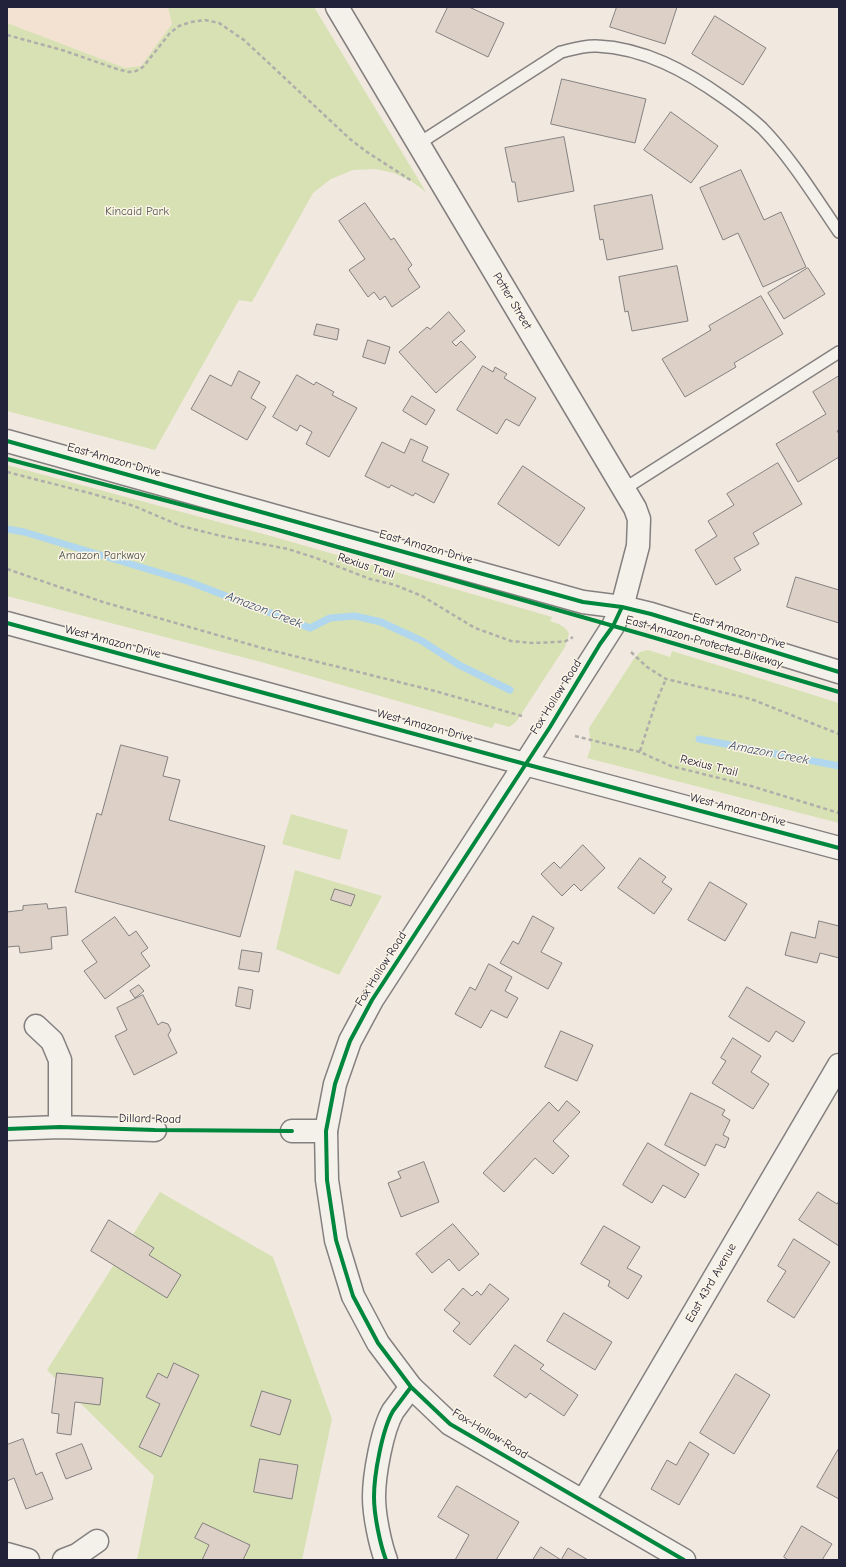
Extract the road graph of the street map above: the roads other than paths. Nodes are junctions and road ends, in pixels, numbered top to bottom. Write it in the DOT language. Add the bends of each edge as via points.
graph roads {
  1 [pos="337,7"];
  2 [pos="418,144"];
  3 [pos="839,232"];
  4 [pos="839,352"];
  5 [pos="7,441"];
  6 [pos="624,489"];
  7 [pos="622,607"];
  8 [pos="7,623"];
  9 [pos="839,672"];
  10 [pos="525,764"];
  11 [pos="839,848"];
  12 [pos="36,1026"];
  13 [pos="839,1066"];
  14 [pos="60,1127"];
  15 [pos="7,1129"];
  16 [pos="155,1130"];
  17 [pos="292,1131"];
  18 [pos="326,1131"];
  19 [pos="412,1387"];
  20 [pos="584,1500"];
  21 [pos="97,1540"];
  22 [pos="7,1554"];
  23 [pos="28,1560"];
  24 [pos="64,1560"];
  25 [pos="386,1560"];
  26 [pos="684,1560"];
  1 -- 2 [label="street, Potter Street"];
  2 -- 3 [label="lane" via="561,52 596,45 621,48 647,55 679,69 730,102 761,128 808,186"];
  2 -- 6 [label="street, Potter Street"];
  4 -- 6 [label="lane"];
  5 -- 7 [label="street, East Amazon Drive" via="582,602"];
  6 -- 7 [label="street, Potter Street" via="640,519 640,531"];
  7 -- 9 [label="street, East Amazon Drive"];
  7 -- 10 [label="street, Fox Hollow Road" via="613,626"];
  8 -- 10 [label="street, West Amazon Drive"];
  10 -- 11 [label="street, West Amazon Drive"];
  10 -- 18 [label="street, Fox Hollow Road" via="372,1000 345,1055 335,1084"];
  12 -- 14 [label="street" via="52,1041 60,1060"];
  13 -- 20 [label="street, East 43rd Avenue"];
  14 -- 15 [label="street, Dillard Road"];
  14 -- 16 [label="street, Dillard Road"];
  17 -- 18 [label="street"];
  18 -- 19 [label="street, Fox Hollow Road" via="327,1180 336,1240 353,1296 378,1343"];
  19 -- 20 [label="street, Fox Hollow Road" via="450,1424"];
  19 -- 25 [label="street" via="393,1412 383,1436 378,1468 374,1498 381,1547"];
  20 -- 26 [label="street, Fox Hollow Road"];
  21 -- 24 [label="street" via="77,1555"];
  22 -- 23 [label="street"];
}
